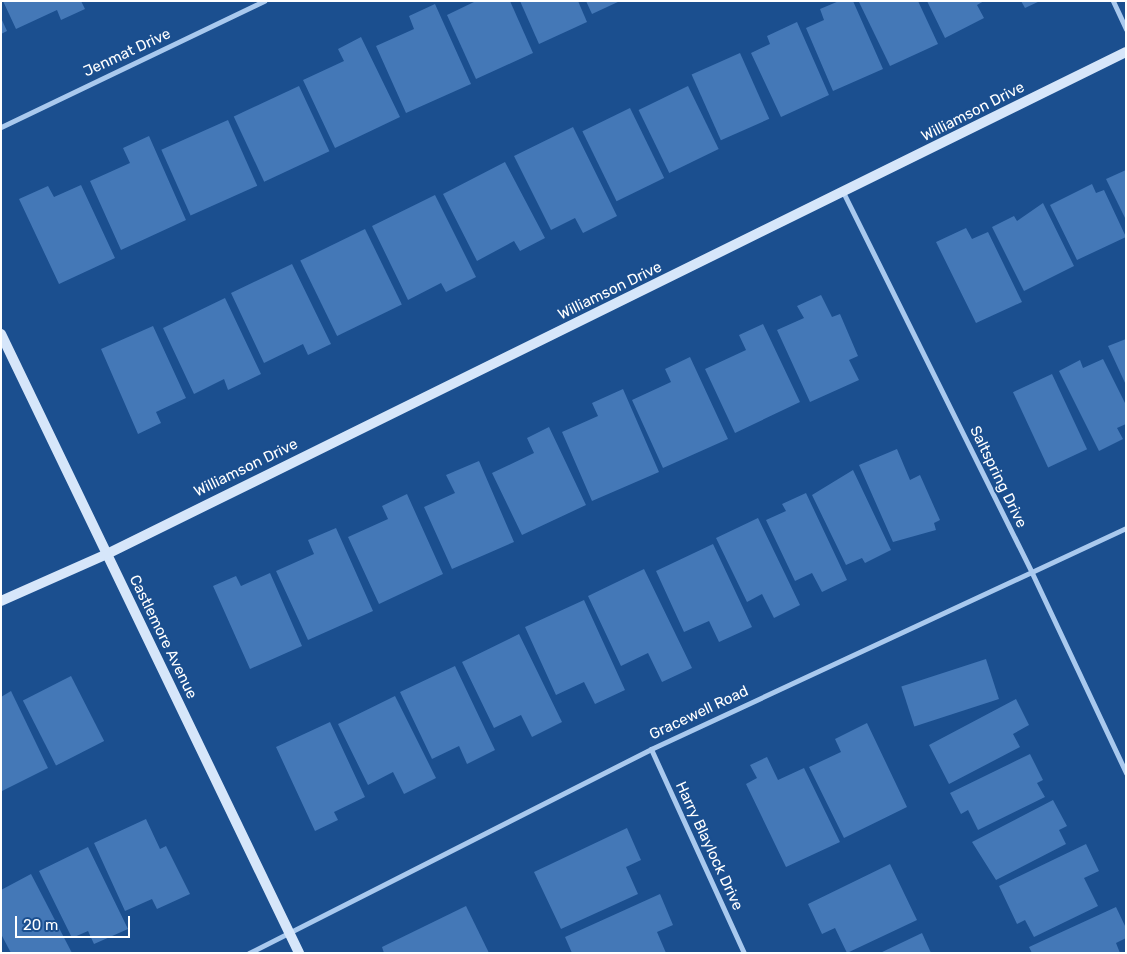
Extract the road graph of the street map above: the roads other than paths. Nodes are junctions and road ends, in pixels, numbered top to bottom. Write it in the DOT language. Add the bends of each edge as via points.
graph roads {
  1 [pos="264,1"];
  2 [pos="1113,1"];
  3 [pos="1126,29"];
  4 [pos="1126,52"];
  5 [pos="1,126"];
  6 [pos="844,194"];
  7 [pos="1,334"];
  8 [pos="1126,528"];
  9 [pos="107,554"];
  10 [pos="1032,572"];
  11 [pos="1,601"];
  12 [pos="651,749"];
  13 [pos="1126,773"];
  14 [pos="288,930"];
  15 [pos="249,953"];
  16 [pos="298,953"];
  17 [pos="744,953"];
  1 -- 5 [label="street, Jenmat Drive"];
  2 -- 3 [label="street"];
  4 -- 6 [label="street, Williamson Drive"];
  6 -- 9 [label="street, Williamson Drive"];
  6 -- 10 [label="street, Saltspring Drive"];
  7 -- 9 [label="street, Castlemore Avenue"];
  8 -- 10 [label="street, Gracewell Road"];
  9 -- 11 [label="street, Williamson Drive"];
  9 -- 14 [label="street, Castlemore Avenue"];
  10 -- 12 [label="street, Gracewell Road"];
  10 -- 13 [label="street, Saltspring Drive"];
  12 -- 14 [label="street, Gracewell Road"];
  12 -- 17 [label="street, Harry Blaylock Drive"];
  14 -- 15 [label="street, Gracewell Road"];
  14 -- 16 [label="street, Castlemore Avenue"];
}
